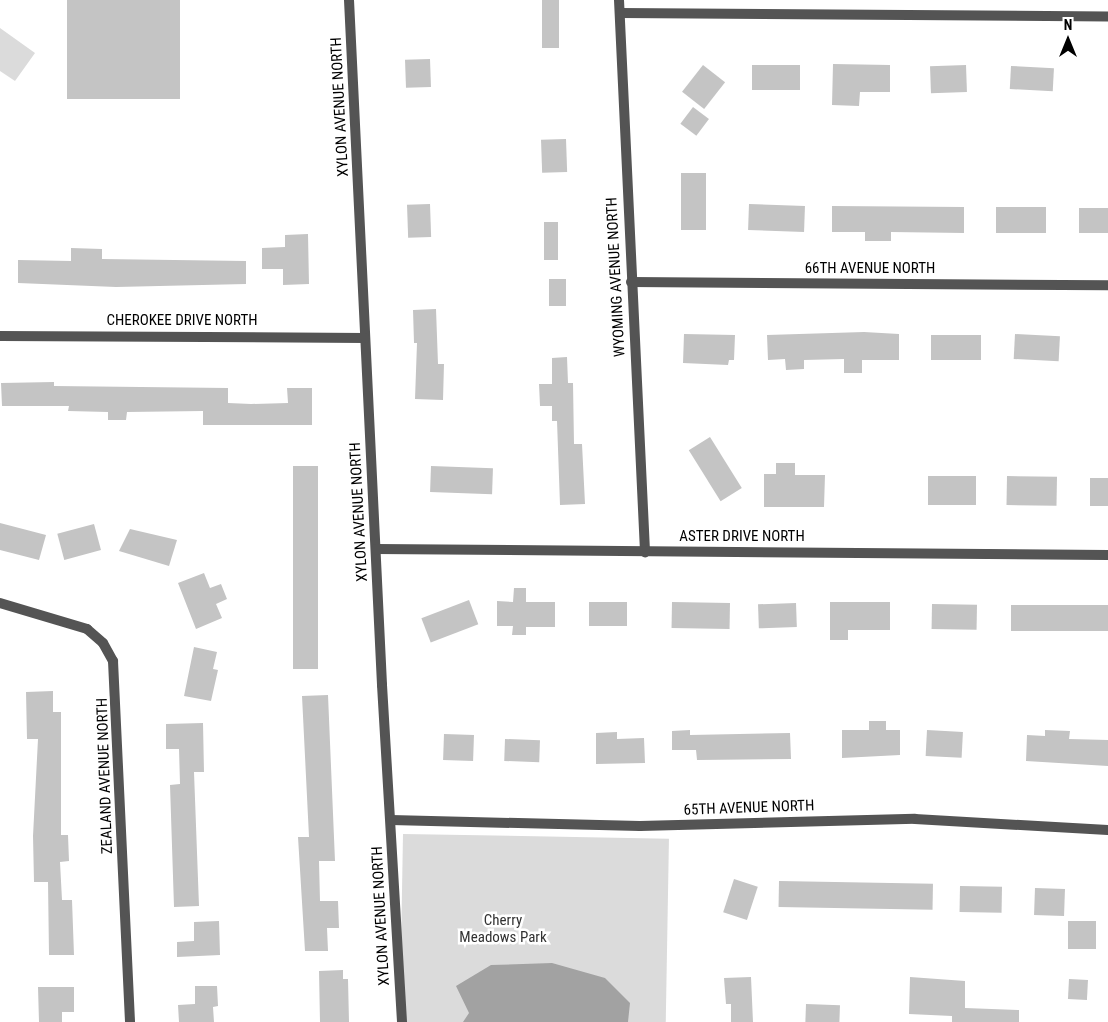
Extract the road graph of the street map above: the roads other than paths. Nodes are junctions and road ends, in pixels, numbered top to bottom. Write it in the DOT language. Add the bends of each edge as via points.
graph roads {
  1 [pos="350,0"];
  2 [pos="619,0"];
  3 [pos="620,13"];
  4 [pos="1108,16"];
  5 [pos="631,282"];
  6 [pos="1108,285"];
  7 [pos="0,336"];
  8 [pos="364,338"];
  9 [pos="376,549"];
  10 [pos="645,552"];
  11 [pos="1108,555"];
  12 [pos="0,603"];
  13 [pos="390,820"];
  14 [pos="1108,830"];
  15 [pos="130,1022"];
  16 [pos="402,1022"];
  1 -- 8 [label="street, XYLON AVENUE NORTH"];
  2 -- 3 [label="street, WYOMING AVENUE NORTH"];
  3 -- 4 [label="street"];
  3 -- 5 [label="street, WYOMING AVENUE NORTH"];
  5 -- 6 [label="street, 66TH AVENUE NORTH"];
  5 -- 10 [label="street, WYOMING AVENUE NORTH"];
  7 -- 8 [label="street, CHEROKEE DRIVE NORTH"];
  8 -- 9 [label="street, XYLON AVENUE NORTH"];
  9 -- 10 [label="street, ASTER DRIVE NORTH"];
  9 -- 13 [label="street, XYLON AVENUE NORTH"];
  10 -- 11 [label="street, ASTER DRIVE NORTH"];
  12 -- 15 [label="street, ZEALAND AVENUE NORTH" via="87,629 103,643 113,661"];
  13 -- 14 [label="street, 65TH AVENUE NORTH" via="640,826 915,820"];
  13 -- 16 [label="street, XYLON AVENUE NORTH"];
}
